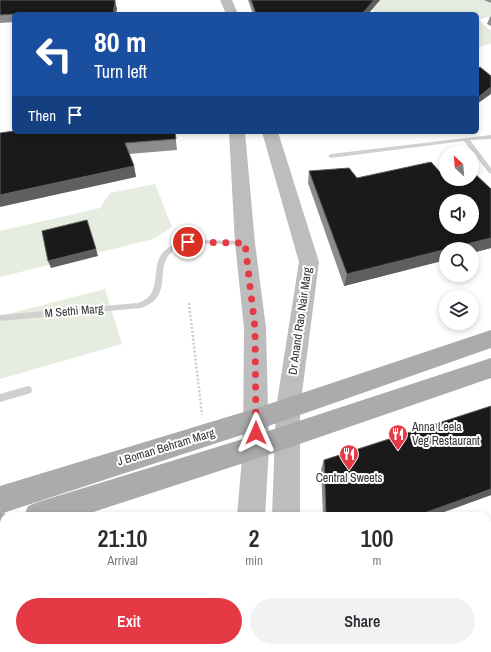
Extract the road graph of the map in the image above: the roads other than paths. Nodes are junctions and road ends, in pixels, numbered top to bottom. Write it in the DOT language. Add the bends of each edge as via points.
graph roads {
  1 [pos="226,0"];
  2 [pos="231,12"];
  3 [pos="237,134"];
  4 [pos="271,134"];
  5 [pos="491,137"];
  6 [pos="466,139"];
  7 [pos="331,156"];
  8 [pos="491,172"];
  9 [pos="245,243"];
  10 [pos="0,318"];
  11 [pos="491,339"];
  12 [pos="491,368"];
  13 [pos="28,390"];
  14 [pos="0,398"];
  15 [pos="288,408"];
  16 [pos="256,419"];
  17 [pos="288,434"];
  18 [pos="256,447"];
  19 [pos="0,500"];
  20 [pos="51,512"];
  21 [pos="251,512"];
  22 [pos="286,512"];
  1 -- 2 [label="main road"];
  3 -- 9 [label="main road"];
  4 -- 15 [label="main road, Dr Anand Rao Nair Marg" via="309,262"];
  5 -- 6 [label="lane"];
  6 -- 7 [label="lane"];
  6 -- 8 [label="lane"];
  9 -- 10 [label="lane, M Sethi Marg" via="188,242 176,245 167,251 160,263 155,296 148,303"];
  9 -- 16 [label="main road" via="255,328"];
  11 -- 15 [label="main road, J Boman Behram Marg"];
  12 -- 17 [label="main road"];
  13 -- 14 [label="lane"];
  15 -- 16 [label="main road, J Boman Behram Marg"];
  15 -- 17 [label="main road, Dr Anand Rao Nair Marg"];
  16 -- 18 [label="main road"];
  16 -- 19 [label="main road, J Boman Behram Marg"];
  17 -- 18 [label="main road"];
  17 -- 22 [label="main road, Dr Anand Rao Nair Marg"];
  18 -- 20 [label="main road"];
  18 -- 21 [label="main road"];
}
